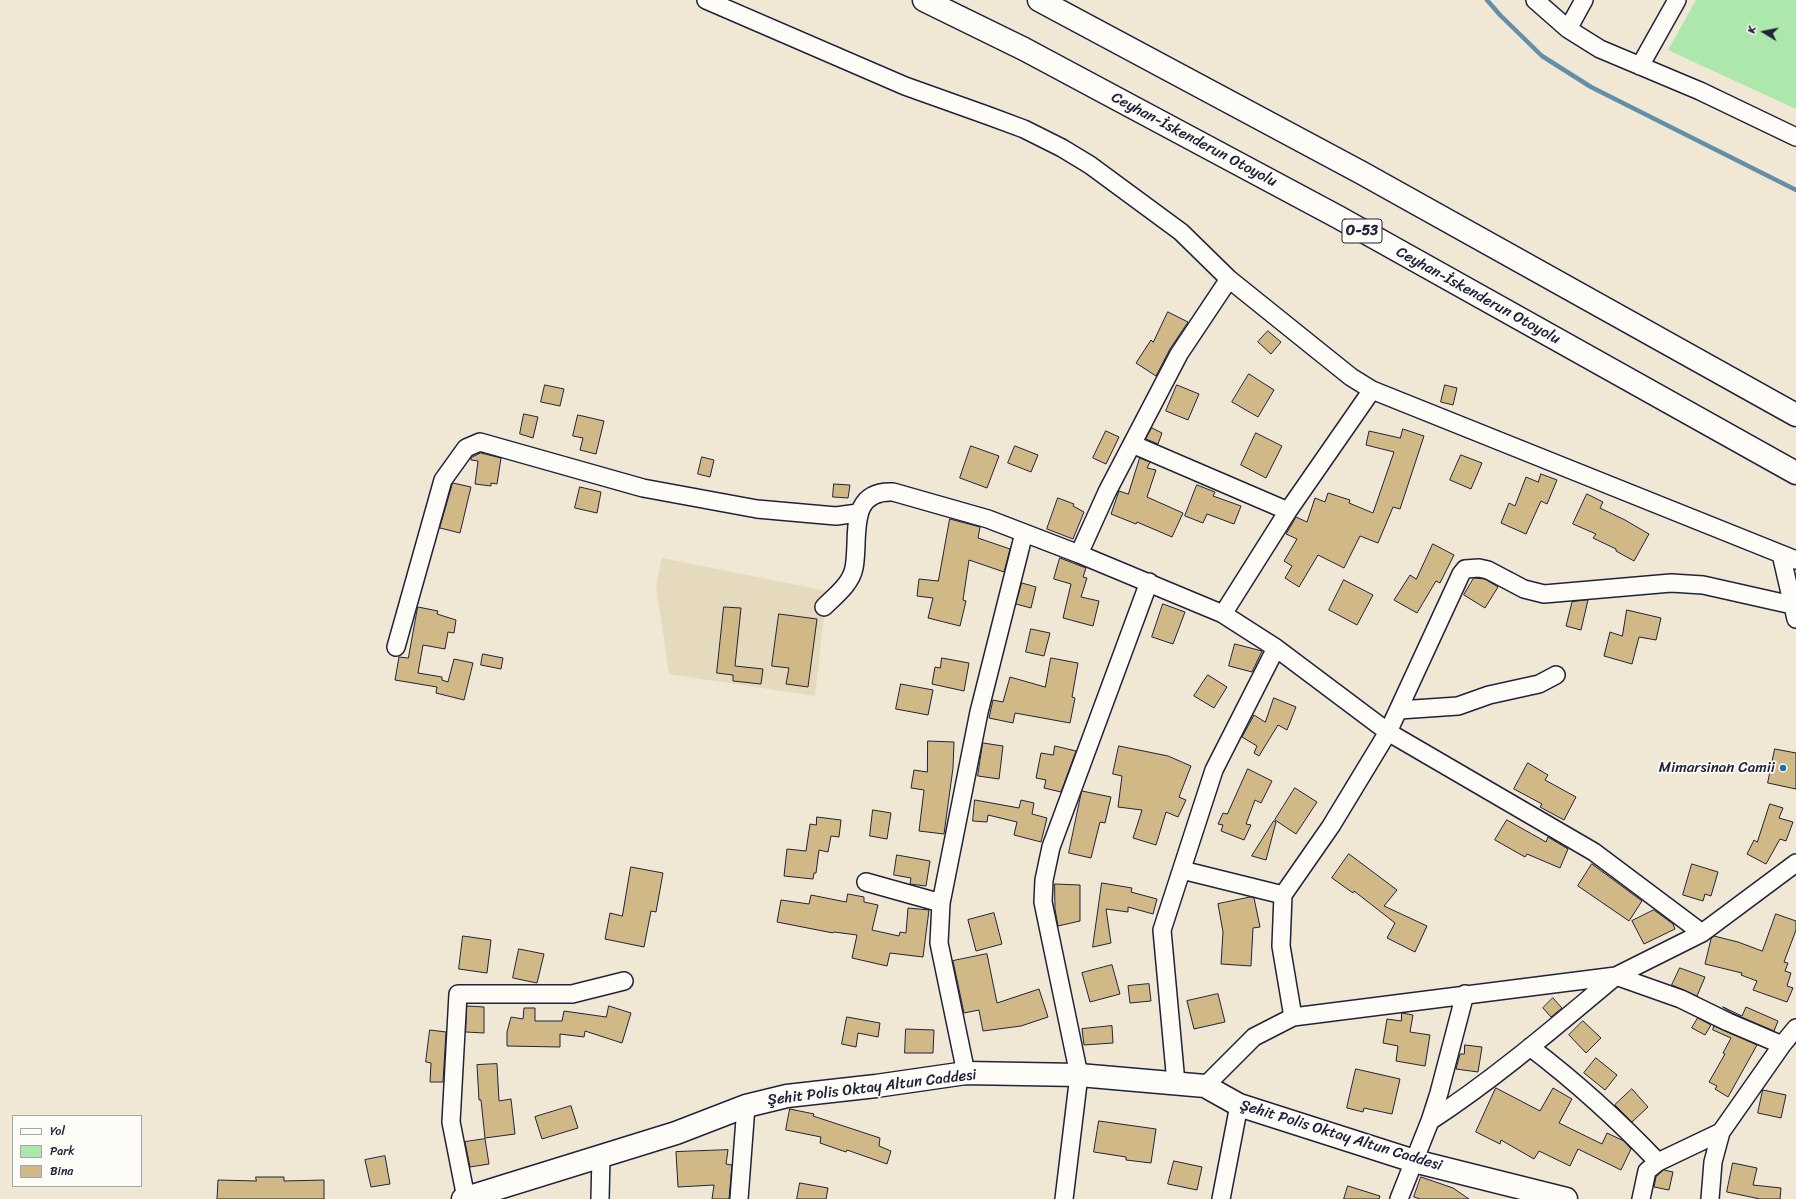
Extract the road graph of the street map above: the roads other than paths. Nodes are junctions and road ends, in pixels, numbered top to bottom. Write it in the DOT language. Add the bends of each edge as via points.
graph roads {
  1 [pos="706,0"];
  2 [pos="924,0"];
  3 [pos="1039,0"];
  4 [pos="1535,0"];
  5 [pos="1584,0"];
  6 [pos="1677,0"];
  7 [pos="1568,29"];
  8 [pos="1640,66"];
  9 [pos="1796,137"];
  10 [pos="1229,279"];
  11 [pos="1372,390"];
  12 [pos="1796,415"];
  13 [pos="1132,444"];
  14 [pos="1796,473"];
  15 [pos="1288,511"];
  16 [pos="858,513"];
  17 [pos="1024,533"];
  18 [pos="1079,554"];
  19 [pos="1789,557"];
  20 [pos="1148,582"];
  21 [pos="824,607"];
  22 [pos="1794,612"];
  23 [pos="1223,614"];
  24 [pos="396,647"];
  25 [pos="1276,648"];
  26 [pos="1556,675"];
  27 [pos="1399,710"];
  28 [pos="1388,732"];
  29 [pos="1796,863"];
  30 [pos="1182,870"];
  31 [pos="866,882"];
  32 [pos="1283,895"];
  33 [pos="941,903"];
  34 [pos="1702,933"];
  35 [pos="1616,976"];
  36 [pos="624,981"];
  37 [pos="1465,994"];
  38 [pos="1294,1017"];
  39 [pos="1796,1028"];
  40 [pos="1782,1045"];
  41 [pos="1530,1047"];
  42 [pos="966,1073"];
  43 [pos="1079,1075"];
  44 [pos="1176,1082"];
  45 [pos="1205,1086"];
  46 [pos="1239,1105"];
  47 [pos="746,1106"];
  48 [pos="1430,1121"];
  49 [pos="1721,1132"];
  50 [pos="601,1155"];
  51 [pos="1414,1161"];
  52 [pos="1658,1162"];
  53 [pos="464,1198"];
  54 [pos="600,1199"];
  55 [pos="739,1199"];
  56 [pos="1064,1199"];
  57 [pos="1221,1199"];
  58 [pos="1399,1199"];
  59 [pos="1566,1199"];
  60 [pos="1641,1199"];
  61 [pos="1710,1199"];
  1 -- 10 [label="street" via="905,86 1024,129 1062,148 1090,165 1182,232"];
  2 -- 14 [label="main road, Ceyhan-İskenderun Otoyolu / O-53" via="1024,49 1331,214"];
  3 -- 12 [label="main road" via="1362,173"];
  4 -- 7 [label="street"];
  5 -- 7 [label="street"];
  6 -- 8 [label="street"];
  7 -- 8 [label="street" via="1600,49"];
  8 -- 9 [label="street" via="1700,91"];
  10 -- 11 [label="street" via="1351,377"];
  10 -- 13 [label="street" via="1179,354"];
  11 -- 15 [label="street"];
  11 -- 19 [label="street"];
  13 -- 15 [label="street"];
  13 -- 18 [label="street"];
  15 -- 23 [label="street"];
  16 -- 17 [label="street" via="873,495 893,492 988,519"];
  16 -- 21 [label="street" via="854,569 843,588"];
  16 -- 24 [label="street" via="836,516 756,509 643,488 480,442 466,448 443,480"];
  17 -- 18 [label="street"];
  17 -- 33 [label="street" via="979,712"];
  18 -- 20 [label="street"];
  19 -- 22 [label="street"];
  20 -- 23 [label="street"];
  20 -- 43 [label="street" via="1051,847 1044,880 1043,902"];
  22 -- 27 [label="street" via="1703,585 1671,583 1544,594 1524,589 1488,570 1465,569"];
  23 -- 25 [label="street"];
  25 -- 28 [label="street"];
  25 -- 30 [label="street" via="1214,770"];
  26 -- 27 [label="street" via="1539,684 1489,695 1458,706"];
  27 -- 28 [label="street"];
  28 -- 32 [label="street" via="1331,826"];
  28 -- 34 [label="street" via="1594,852"];
  29 -- 34 [label="street"];
  30 -- 32 [label="street"];
  30 -- 44 [label="street" via="1162,930"];
  31 -- 33 [label="street"];
  32 -- 38 [label="street" via="1282,946"];
  33 -- 42 [label="street" via="939,943"];
  34 -- 35 [label="street"];
  35 -- 37 [label="street"];
  35 -- 40 [label="street" via="1681,999"];
  35 -- 41 [label="street"];
  36 -- 53 [label="street" via="572,994 458,994 451,1122"];
  37 -- 38 [label="street"];
  37 -- 48 [label="street"];
  38 -- 45 [label="street" via="1254,1037"];
  39 -- 40 [label="street"];
  40 -- 49 [label="street"];
  41 -- 48 [label="street"];
  41 -- 52 [label="street" via="1570,1078"];
  42 -- 43 [label="main road, Şehit Polis Oktay Altun Caddesi"];
  42 -- 47 [label="main road, Şehit Polis Oktay Altun Caddesi" via="787,1096"];
  43 -- 44 [label="main road, Şehit Polis Oktay Altun Caddesi"];
  43 -- 56 [label="street"];
  44 -- 45 [label="main road, Şehit Polis Oktay Altun Caddesi"];
  45 -- 46 [label="main road, Şehit Polis Oktay Altun Caddesi"];
  46 -- 51 [label="main road, Şehit Polis Oktay Altun Caddesi"];
  46 -- 57 [label="street"];
  47 -- 50 [label="main road, Şehit Polis Oktay Altun Caddesi" via="676,1132"];
  47 -- 55 [label="street"];
  48 -- 51 [label="street"];
  49 -- 52 [label="street"];
  49 -- 61 [label="street" via="1713,1162"];
  50 -- 53 [label="main road, Şehit Polis Oktay Altun Caddesi"];
  50 -- 54 [label="street"];
  51 -- 58 [label="street"];
  51 -- 59 [label="main road, Şehit Polis Oktay Altun Caddesi"];
  52 -- 60 [label="street" via="1647,1171"];
}
